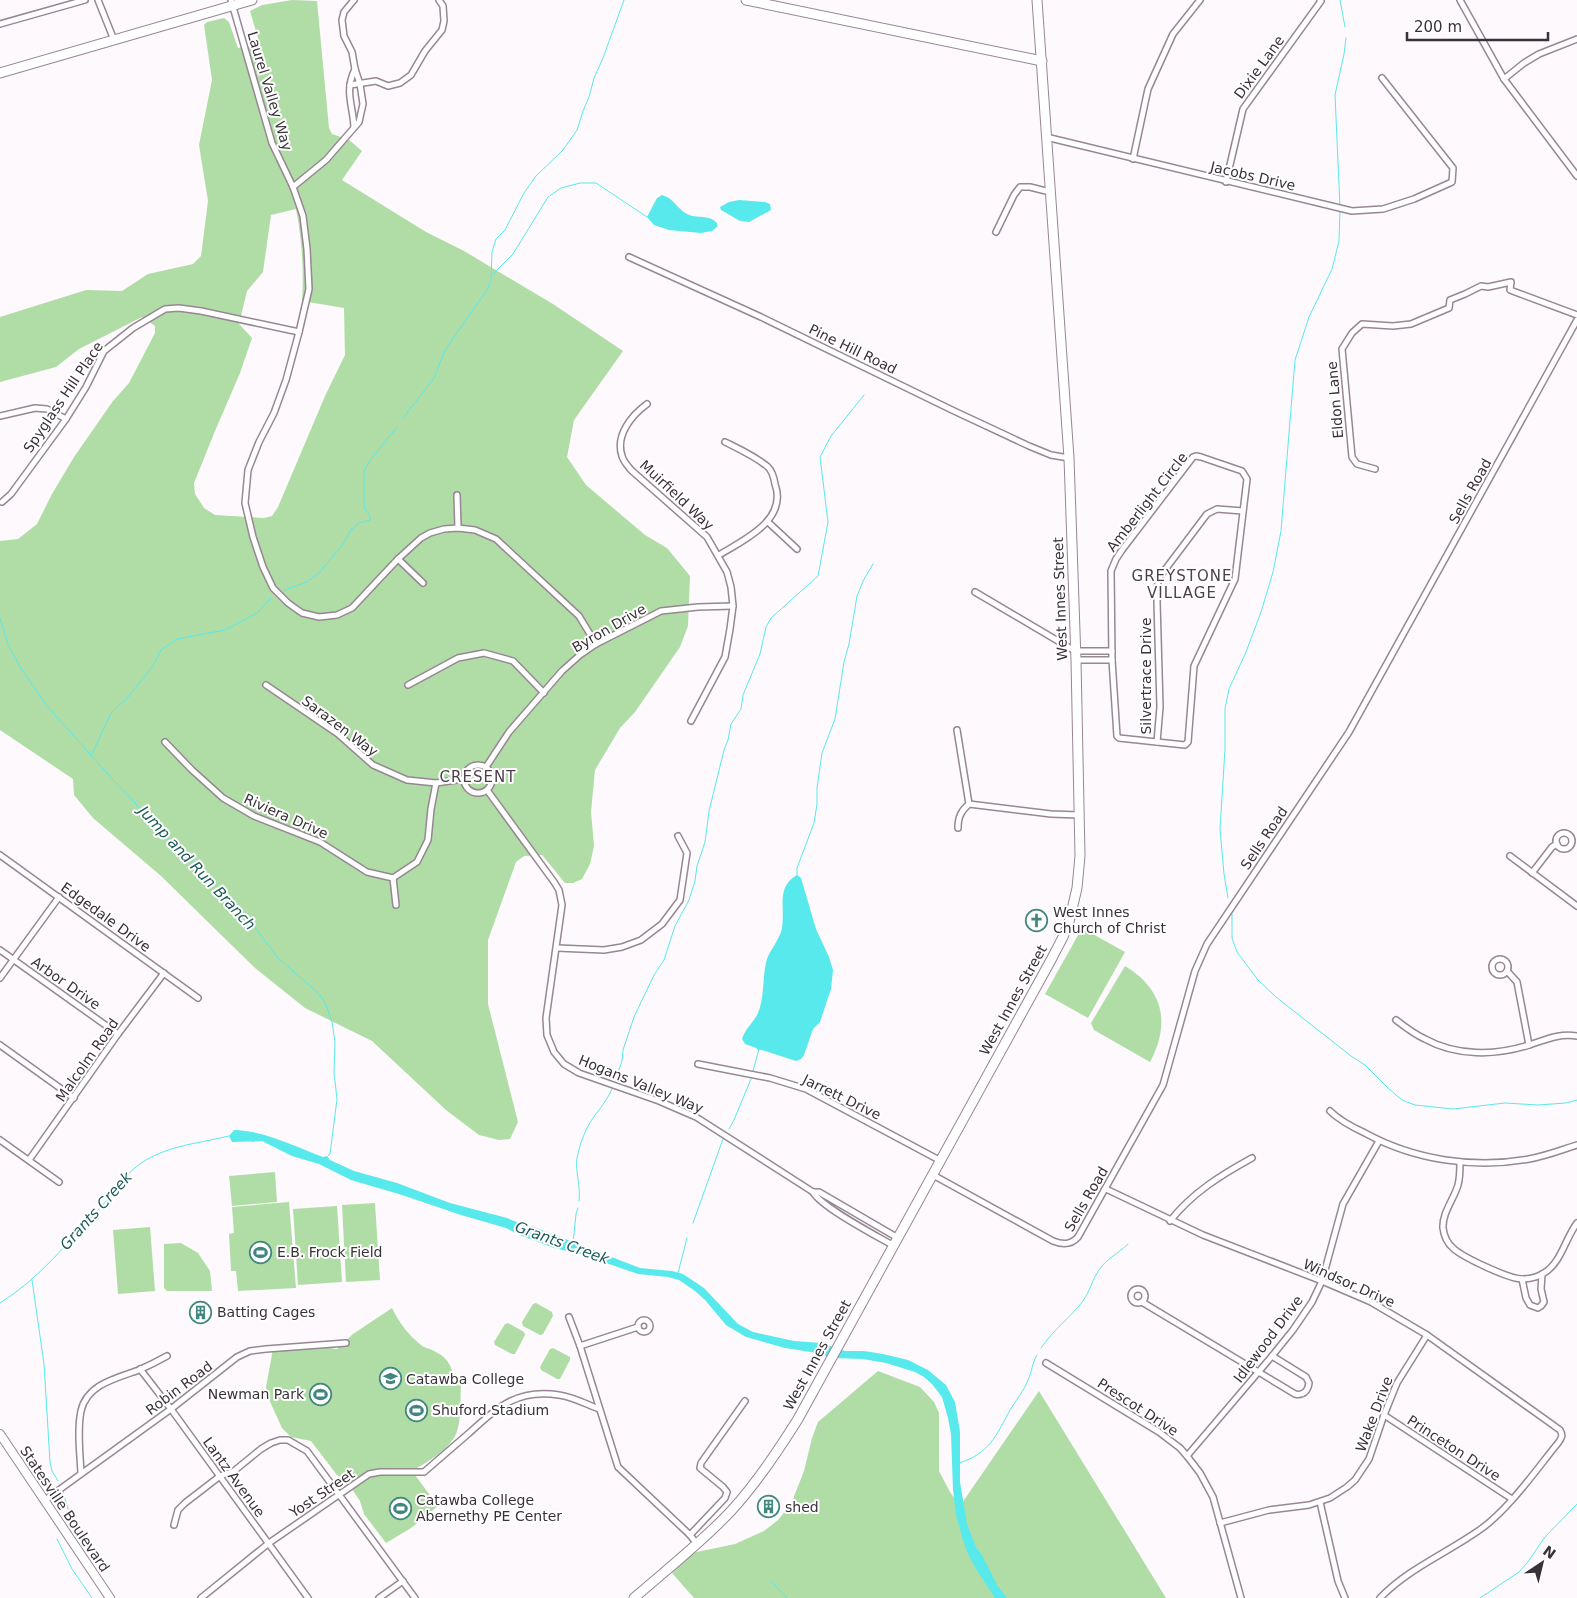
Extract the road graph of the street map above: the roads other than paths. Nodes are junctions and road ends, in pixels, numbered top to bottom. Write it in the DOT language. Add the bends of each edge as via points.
graph roads {
  1 [pos="85,0"];
  2 [pos="98,0"];
  3 [pos="252,0"];
  4 [pos="354,0"];
  5 [pos="439,0"];
  6 [pos="746,0"];
  7 [pos="1037,0"];
  8 [pos="1200,0"];
  9 [pos="1460,0"];
  10 [pos="1320,1"];
  11 [pos="232,3"];
  12 [pos="0,24"];
  13 [pos="1577,39"];
  14 [pos="114,40"];
  15 [pos="1042,61"];
  16 [pos="355,69"];
  17 [pos="0,73"];
  18 [pos="1382,78"];
  19 [pos="1504,79"];
  20 [pos="360,84"];
  21 [pos="350,85"];
  22 [pos="354,127"];
  23 [pos="1046,137"];
  24 [pos="1134,159"];
  25 [pos="1577,176"];
  26 [pos="1226,182"];
  27 [pos="293,187"];
  28 [pos="1051,192"];
  29 [pos="996,232"];
  30 [pos="629,257"];
  31 [pos="1577,316"];
  32 [pos="1577,320"];
  33 [pos="299,332"];
  34 [pos="647,404"];
  35 [pos="0,416"];
  36 [pos="66,419"];
  37 [pos="725,442"];
  38 [pos="1069,458"];
  39 [pos="1375,469"];
  40 [pos="456,495"];
  41 [pos="2,502"];
  42 [pos="1243,510"];
  43 [pos="768,522"];
  44 [pos="458,528"];
  45 [pos="797,549"];
  46 [pos="719,556"];
  47 [pos="398,559"];
  48 [pos="423,582"];
  49 [pos="976,592"];
  50 [pos="733,606"];
  51 [pos="596,644"];
  52 [pos="1112,651"];
  53 [pos="1076,656"];
  54 [pos="1112,660"];
  55 [pos="408,685"];
  56 [pos="266,686"];
  57 [pos="544,693"];
  58 [pos="691,720"];
  59 [pos="957,730"];
  60 [pos="165,742"];
  61 [pos="1157,742"];
  62 [pos="486,767"];
  63 [pos="463,779"];
  64 [pos="436,783"];
  65 [pos="487,790"];
  66 [pos="969,804"];
  67 [pos="1079,815"];
  68 [pos="958,828"];
  69 [pos="678,836"];
  70 [pos="1557,844"];
  71 [pos="0,855"];
  72 [pos="1510,856"];
  73 [pos="1532,873"];
  74 [pos="393,878"];
  75 [pos="59,897"];
  76 [pos="396,905"];
  77 [pos="1577,906"];
  78 [pos="556,948"];
  79 [pos="0,950"];
  80 [pos="13,960"];
  81 [pos="1507,971"];
  82 [pos="164,973"];
  83 [pos="0,978"];
  84 [pos="198,998"];
  85 [pos="1396,1020"];
  86 [pos="118,1034"];
  87 [pos="1577,1036"];
  88 [pos="0,1045"];
  89 [pos="1529,1046"];
  90 [pos="698,1064"];
  91 [pos="74,1098"];
  92 [pos="1330,1111"];
  93 [pos="0,1140"];
  94 [pos="1379,1141"];
  95 [pos="1577,1145"];
  96 [pos="1252,1158"];
  97 [pos="29,1160"];
  98 [pos="941,1161"];
  99 [pos="1460,1162"];
  100 [pos="933,1175"];
  101 [pos="59,1182"];
  102 [pos="1106,1189"];
  103 [pos="813,1192"];
  104 [pos="1170,1221"];
  105 [pos="868,1222"];
  106 [pos="1577,1223"];
  107 [pos="864,1229"];
  108 [pos="896,1242"];
  109 [pos="1542,1274"];
  110 [pos="1522,1279"];
  111 [pos="1322,1281"];
  112 [pos="1142,1302"];
  113 [pos="569,1317"];
  114 [pos="638,1327"];
  115 [pos="1427,1335"];
  116 [pos="346,1343"];
  117 [pos="580,1346"];
  118 [pos="167,1356"];
  119 [pos="1272,1356"];
  120 [pos="1046,1363"];
  121 [pos="140,1369"];
  122 [pos="1258,1373"];
  123 [pos="745,1402"];
  124 [pos="171,1409"];
  125 [pos="599,1410"];
  126 [pos="1384,1416"];
  127 [pos="0,1434"];
  128 [pos="1187,1456"];
  129 [pos="81,1473"];
  130 [pos="220,1476"];
  131 [pos="340,1495"];
  132 [pos="1512,1499"];
  133 [pos="45,1500"];
  134 [pos="1320,1502"];
  135 [pos="1220,1523"];
  136 [pos="174,1525"];
  137 [pos="690,1535"];
  138 [pos="269,1543"];
  139 [pos="697,1544"];
  140 [pos="685,1553"];
  141 [pos="403,1582"];
  142 [pos="110,1598"];
  143 [pos="202,1598"];
  144 [pos="308,1598"];
  145 [pos="379,1598"];
  146 [pos="415,1598"];
  147 [pos="634,1598"];
  148 [pos="642,1598"];
  149 [pos="1241,1598"];
  150 [pos="1345,1598"];
  151 [pos="1380,1598"];
  1 -- 12 [label="street"];
  2 -- 14 [label="street"];
  3 -- 11 [label="main road"];
  4 -- 16 [label="street" via="342,20"];
  5 -- 20 [label="street" via="443,6 442,30 411,74 400,83 388,86 376,81"];
  6 -- 15 [label="main road"];
  7 -- 15 [label="main road, West Innes Street"];
  8 -- 24 [label="street" via="1173,34 1148,89"];
  9 -- 19 [label="street"];
  10 -- 26 [label="street, Dixie Lane" via="1243,109"];
  11 -- 14 [label="main road"];
  11 -- 27 [label="street, Laurel Valley Way" via="272,143"];
  13 -- 19 [label="street" via="1539,54"];
  14 -- 17 [label="main road"];
  15 -- 23 [label="main road, West Innes Street"];
  16 -- 20 [label="street"];
  16 -- 21 [label="street"];
  18 -- 26 [label="street, Jacobs Drive" via="1453,168 1452,182 1383,209 1352,211"];
  19 -- 25 [label="street"];
  20 -- 21 [label="street"];
  20 -- 22 [label="street" via="362,113"];
  21 -- 22 [label="street"];
  22 -- 27 [label="street" via="326,160"];
  23 -- 24 [label="street, Jacobs Drive"];
  23 -- 28 [label="main road, West Innes Street"];
  24 -- 26 [label="street, Jacobs Drive"];
  27 -- 33 [label="street, Laurel Valley Way" via="303,216 309,285"];
  28 -- 29 [label="street" via="1020,187"];
  28 -- 38 [label="main road, West Innes Street"];
  30 -- 38 [label="street, Pine Hill Road" via="1029,446"];
  31 -- 39 [label="street, Eldon Lane" via="1510,290 1511,282 1481,286 1450,300 1449,308 1412,324 1362,324 1355,329 1342,349 1352,457 1357,464"];
  32 -- 102 [label="street, Sells Road" via="1349,732 1207,944 1195,971 1163,1085"];
  33 -- 36 [label="street, Spyglass Hill Place" via="201,311 164,309 104,351"];
  33 -- 47 [label="street, Laurel Valley Way" via="274,414 248,470 245,503 263,567 273,588 288,603 302,613 327,617 352,608"];
  34 -- 46 [label="street, Muirfield Way" via="625,429 622,456 631,470 707,537"];
  35 -- 36 [label="street" via="35,408 46,409"];
  36 -- 41 [label="street, Spyglass Hill Place"];
  37 -- 43 [label="street" via="770,468 778,490 775,512"];
  38 -- 53 [label="main road, West Innes Street"];
  40 -- 44 [label="street"];
  42 -- 52 [label="street, Amberlight Circle" via="1245,473 1193,457 1113,565 1110,576"];
  42 -- 61 [label="street, Amberlight Circle" via="1235,579 1194,666 1188,742 1181,746"];
  42 -- 61 [label="street, Silvertrace Drive" via="1217,509 1207,514 1158,579 1160,707"];
  43 -- 45 [label="street"];
  43 -- 46 [label="street"];
  44 -- 47 [label="street, Laurel Valley Way" via="430,533"];
  44 -- 51 [label="street, Laurel Valley Way" via="475,530 496,539 579,616"];
  46 -- 50 [label="street, Muirfield Way" via="727,572"];
  47 -- 48 [label="street"];
  49 -- 53 [label="street"];
  50 -- 51 [label="street, Byron Drive" via="661,611"];
  50 -- 58 [label="street, Muirfield Way" via="724,656"];
  51 -- 57 [label="street, Byron Drive" via="562,671"];
  52 -- 53 [label="street"];
  52 -- 54 [label="street, Amberlight Circle"];
  53 -- 54 [label="street"];
  53 -- 67 [label="main road, West Innes Street"];
  54 -- 61 [label="street, Amberlight Circle" via="1117,736"];
  55 -- 57 [label="street" via="458,658 484,653 513,661"];
  56 -- 64 [label="street, Sarazen Way" via="338,734 373,765 408,780"];
  57 -- 62 [label="street, Byron Drive" via="509,732"];
  59 -- 66 [label="street"];
  60 -- 74 [label="street, Riviera Drive" via="223,798 254,816 320,842 367,872"];
  62 -- 63 [label="street" via="478,764 469,767"];
  62 -- 65 [label="street" via="492,778"];
  63 -- 64 [label="street, Sarazen Way"];
  63 -- 65 [label="street" via="474,793"];
  64 -- 74 [label="street" via="428,840 416,862"];
  65 -- 78 [label="street, Hogans Valley Way" via="559,890 562,905"];
  66 -- 67 [label="street"];
  66 -- 68 [label="street" via="958,816"];
  67 -- 98 [label="main road, West Innes Street" via="1080,856 1069,922"];
  69 -- 78 [label="street" via="687,853 680,900 662,924 641,940 622,947 604,950"];
  70 -- 73 [label="street"];
  71 -- 75 [label="street, Edgedale Drive"];
  72 -- 73 [label="street"];
  73 -- 77 [label="street"];
  74 -- 76 [label="street"];
  75 -- 80 [label="street"];
  75 -- 82 [label="street, Edgedale Drive"];
  78 -- 103 [label="street, Hogans Valley Way" via="546,1018 547,1035 554,1052 564,1064 579,1073 696,1117"];
  79 -- 80 [label="street, Arbor Drive"];
  80 -- 83 [label="street"];
  80 -- 86 [label="street, Arbor Drive"];
  81 -- 89 [label="street" via="1517,982"];
  82 -- 84 [label="street, Edgedale Drive"];
  82 -- 86 [label="street, Malcolm Road"];
  85 -- 89 [label="street" via="1425,1040 1453,1050 1489,1053"];
  86 -- 91 [label="street, Malcolm Road"];
  87 -- 89 [label="street" via="1554,1037"];
  88 -- 91 [label="street"];
  90 -- 98 [label="street, Jarrett Drive" via="770,1078 806,1089"];
  91 -- 97 [label="street, Malcolm Road"];
  92 -- 94 [label="street"];
  93 -- 97 [label="street"];
  94 -- 99 [label="street" via="1417,1154"];
  94 -- 111 [label="street, Idlewood Drive" via="1343,1204"];
  95 -- 99 [label="street" via="1528,1160"];
  96 -- 104 [label="street" via="1212,1182"];
  97 -- 101 [label="street"];
  98 -- 100 [label="main road, West Innes Street"];
  99 -- 110 [label="street" via="1457,1186 1443,1228 1447,1242 1456,1251 1503,1274"];
  100 -- 102 [label="street, Sells Road" via="1064,1244 1078,1237"];
  100 -- 108 [label="main road, West Innes Street"];
  102 -- 104 [label="street, Windsor Drive"];
  103 -- 105 [label="street, Hogans Valley Way" via="819,1192"];
  103 -- 107 [label="street, Hogans Valley Way"];
  104 -- 111 [label="street, Windsor Drive"];
  105 -- 107 [label="street"];
  105 -- 108 [label="street, Hogans Valley Way"];
  106 -- 109 [label="street" via="1558,1258"];
  107 -- 108 [label="street, Hogans Valley Way"];
  108 -- 139 [label="main road, West Innes Street" via="798,1419 730,1512"];
  109 -- 110 [label="street"];
  109 -- 110 [label="street" via="1544,1302 1538,1308 1530,1305 1526,1298"];
  111 -- 115 [label="street, Windsor Drive" via="1371,1302"];
  111 -- 119 [label="street, Idlewood Drive" via="1302,1317"];
  112 -- 122 [label="street"];
  113 -- 117 [label="street"];
  114 -- 117 [label="street"];
  115 -- 126 [label="street, Wake Drive" via="1402,1374"];
  115 -- 132 [label="street, Windsor Drive" via="1557,1427 1562,1434"];
  116 -- 124 [label="street, Robin Road" via="250,1351 237,1357"];
  117 -- 125 [label="street"];
  118 -- 121 [label="street"];
  119 -- 122 [label="street, Idlewood Drive"];
  119 -- 122 [label="street" via="1306,1377 1309,1383 1305,1392 1295,1394"];
  120 -- 128 [label="street, Prescot Drive" via="1159,1432"];
  121 -- 124 [label="street, Lantz Avenue"];
  121 -- 129 [label="street" via="103,1383 87,1398 80,1422"];
  122 -- 128 [label="street, Idlewood Drive"];
  123 -- 137 [label="street" via="701,1463 700,1468 723,1487 725,1498"];
  124 -- 129 [label="street, Robin Road"];
  124 -- 130 [label="street, Lantz Avenue"];
  125 -- 131 [label="street, Yost Street" via="559,1395 519,1397 501,1406 424,1472 372,1473"];
  125 -- 137 [label="street" via="618,1467"];
  126 -- 132 [label="street, Princeton Drive"];
  126 -- 134 [label="street, Wake Drive" via="1370,1459 1360,1473 1338,1494"];
  127 -- 133 [label="main road, Statesville Boulevard"];
  128 -- 135 [label="street, Prescot Drive" via="1206,1483"];
  129 -- 133 [label="street, Robin Road"];
  130 -- 131 [label="street" via="234,1471 271,1444 288,1440 307,1451"];
  130 -- 136 [label="street" via="178,1510"];
  130 -- 138 [label="street, Lantz Avenue"];
  131 -- 138 [label="street, Yost Street"];
  131 -- 141 [label="street"];
  132 -- 151 [label="street" via="1478,1532 1413,1570"];
  133 -- 142 [label="main road, Statesville Boulevard"];
  134 -- 135 [label="street, Wake Drive" via="1268,1510"];
  134 -- 150 [label="street"];
  135 -- 149 [label="street, Prescot Drive"];
  137 -- 139 [label="street"];
  138 -- 143 [label="street, Yost Street"];
  138 -- 144 [label="street, Lantz Avenue"];
  139 -- 140 [label="main road, West Innes Street"];
  140 -- 147 [label="main road, West Innes Street"];
  140 -- 148 [label="main road, West Innes Street" via="676,1568"];
  141 -- 145 [label="street"];
  141 -- 146 [label="street"];
}
